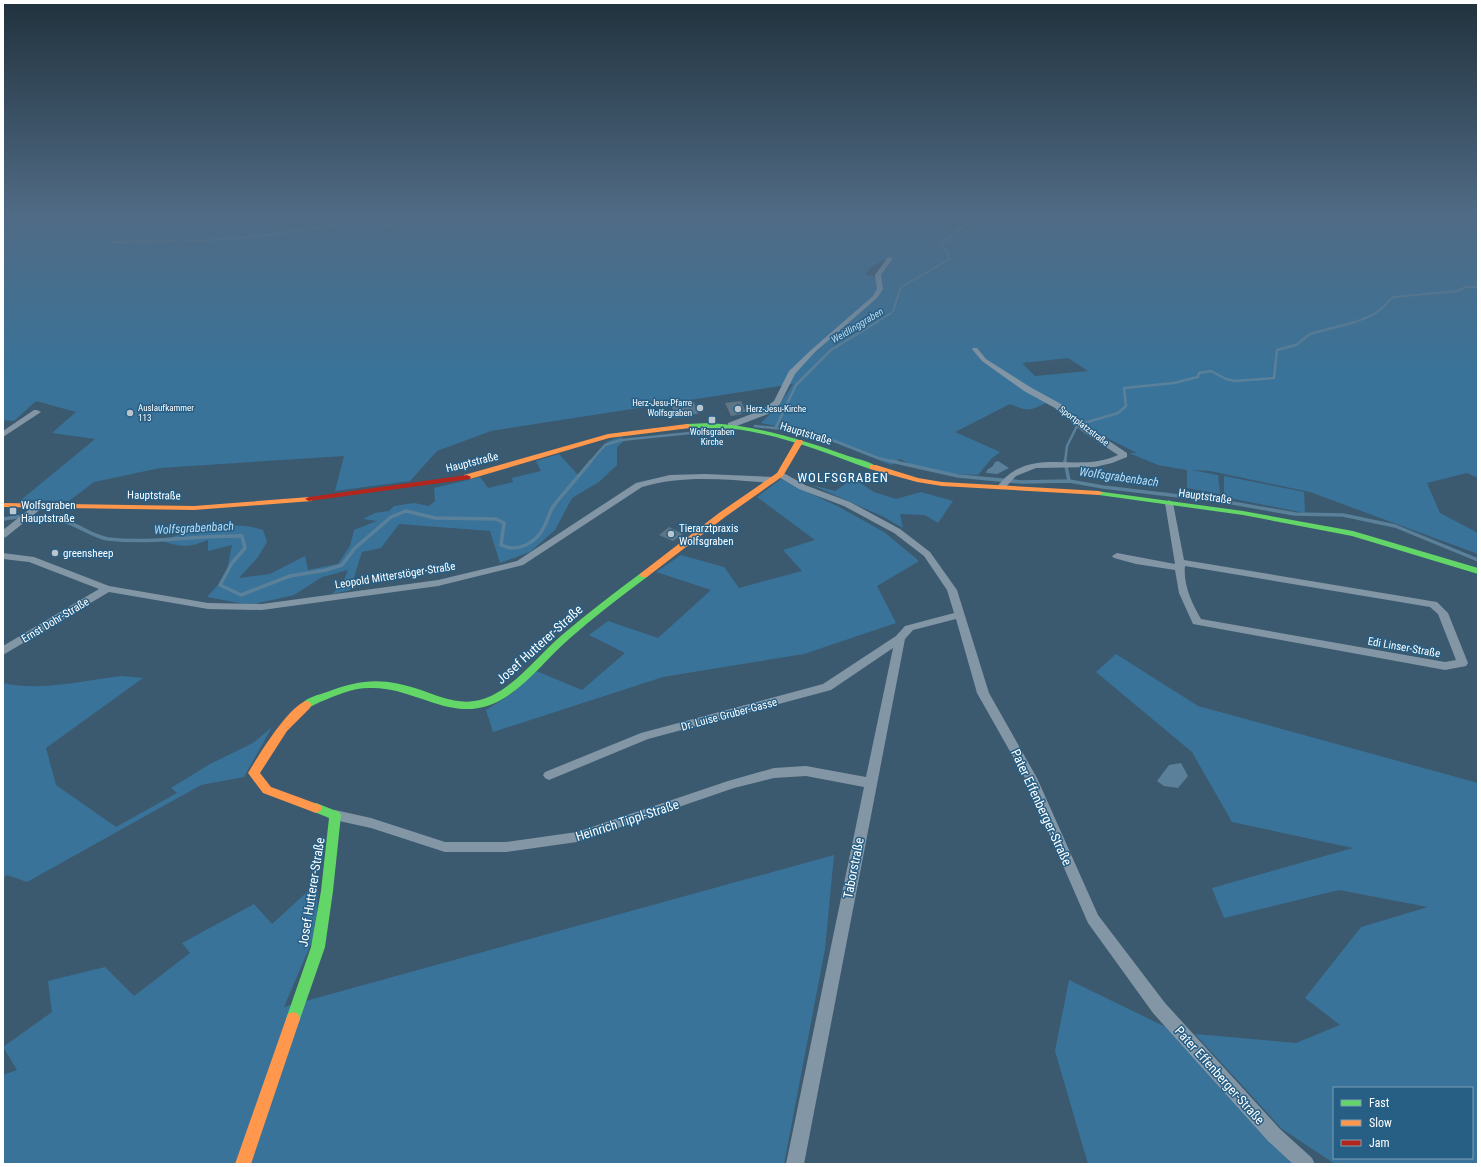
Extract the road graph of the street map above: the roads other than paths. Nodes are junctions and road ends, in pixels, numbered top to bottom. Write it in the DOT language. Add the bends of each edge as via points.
graph roads {
  1 [pos="883,268"];
  2 [pos="975,349"];
  3 [pos="37,412"];
  4 [pos="731,426"];
  5 [pos="3,435"];
  6 [pos="799,442"];
  7 [pos="777,477"];
  8 [pos="1003,485"];
  9 [pos="1169,503"];
  10 [pos="3,506"];
  11 [pos="39,506"];
  12 [pos="3,534"];
  13 [pos="3,556"];
  14 [pos="1117,556"];
  15 [pos="1179,565"];
  16 [pos="1478,571"];
  17 [pos="107,589"];
  18 [pos="960,615"];
  19 [pos="900,638"];
  20 [pos="3,651"];
  21 [pos="550,775"];
  22 [pos="870,783"];
  23 [pos="335,815"];
  24 [pos="243,1164"];
  25 [pos="795,1164"];
  26 [pos="1306,1164"];
  1 -- 4 [label="street" via="878,275 880,289 875,297 792,373 777,402 765,412"];
  2 -- 8 [label="street, Sportplatzstraße" via="984,360 1058,406 1085,429 1124,454 1107,462 1072,466 1047,464 1018,472"];
  3 -- 5 [label="street"];
  4 -- 6 [label="main road, Hauptstraße"];
  4 -- 11 [label="main road, Hauptstraße" via="696,425 608,436 463,478 300,500 194,508"];
  6 -- 7 [label="main road, Josef Hutterer-Straße"];
  6 -- 8 [label="main road, Hauptstraße" via="917,480 942,484"];
  7 -- 17 [label="street, Leopold Mitterstöger-Straße" via="650,480 520,564 438,583 262,607 234,608"];
  7 -- 18 [label="street, Pater Effenberger-Straße" via="847,504 897,530 927,554 952,590"];
  7 -- 23 [label="main road, Josef Hutterer-Straße" via="722,514 587,618 512,688 485,703 472,706 458,705 394,686 375,684 354,685 309,704 291,718 273,740 254,773 267,790"];
  8 -- 9 [label="main road, Hauptstraße" via="1088,491"];
  9 -- 15 [label="street, Edi Linser-Straße"];
  9 -- 16 [label="main road, Hauptstraße" via="1251,514 1353,534"];
  10 -- 11 [label="main road, Hauptstraße"];
  11 -- 12 [label="street"];
  13 -- 17 [label="street, Leopold Mitterstöger-Straße" via="31,559"];
  14 -- 15 [label="street, Edi Linser-Straße" via="1136,561"];
  15 -- 15 [label="street, Edi Linser-Straße" via="1433,604 1443,613 1462,663 1445,666 1197,622 1187,605"];
  17 -- 20 [label="street, Ernst Dohr-Straße"];
  18 -- 19 [label="street" via="909,628"];
  18 -- 26 [label="street, Pater Effenberger-Straße" via="983,694 1031,778 1093,919 1159,1008 1274,1135"];
  19 -- 21 [label="street, Dr. Luise Gruber-Gasse" via="827,687 645,736"];
  19 -- 22 [label="street, Taborstraße"];
  22 -- 23 [label="street, Heinrich Tippl-Straße" via="806,771 774,773 732,784 578,837 506,847 445,847 371,823"];
  22 -- 25 [label="street, Taborstraße"];
  23 -- 24 [label="main road, Josef Hutterer-Straße" via="318,947"];
}
